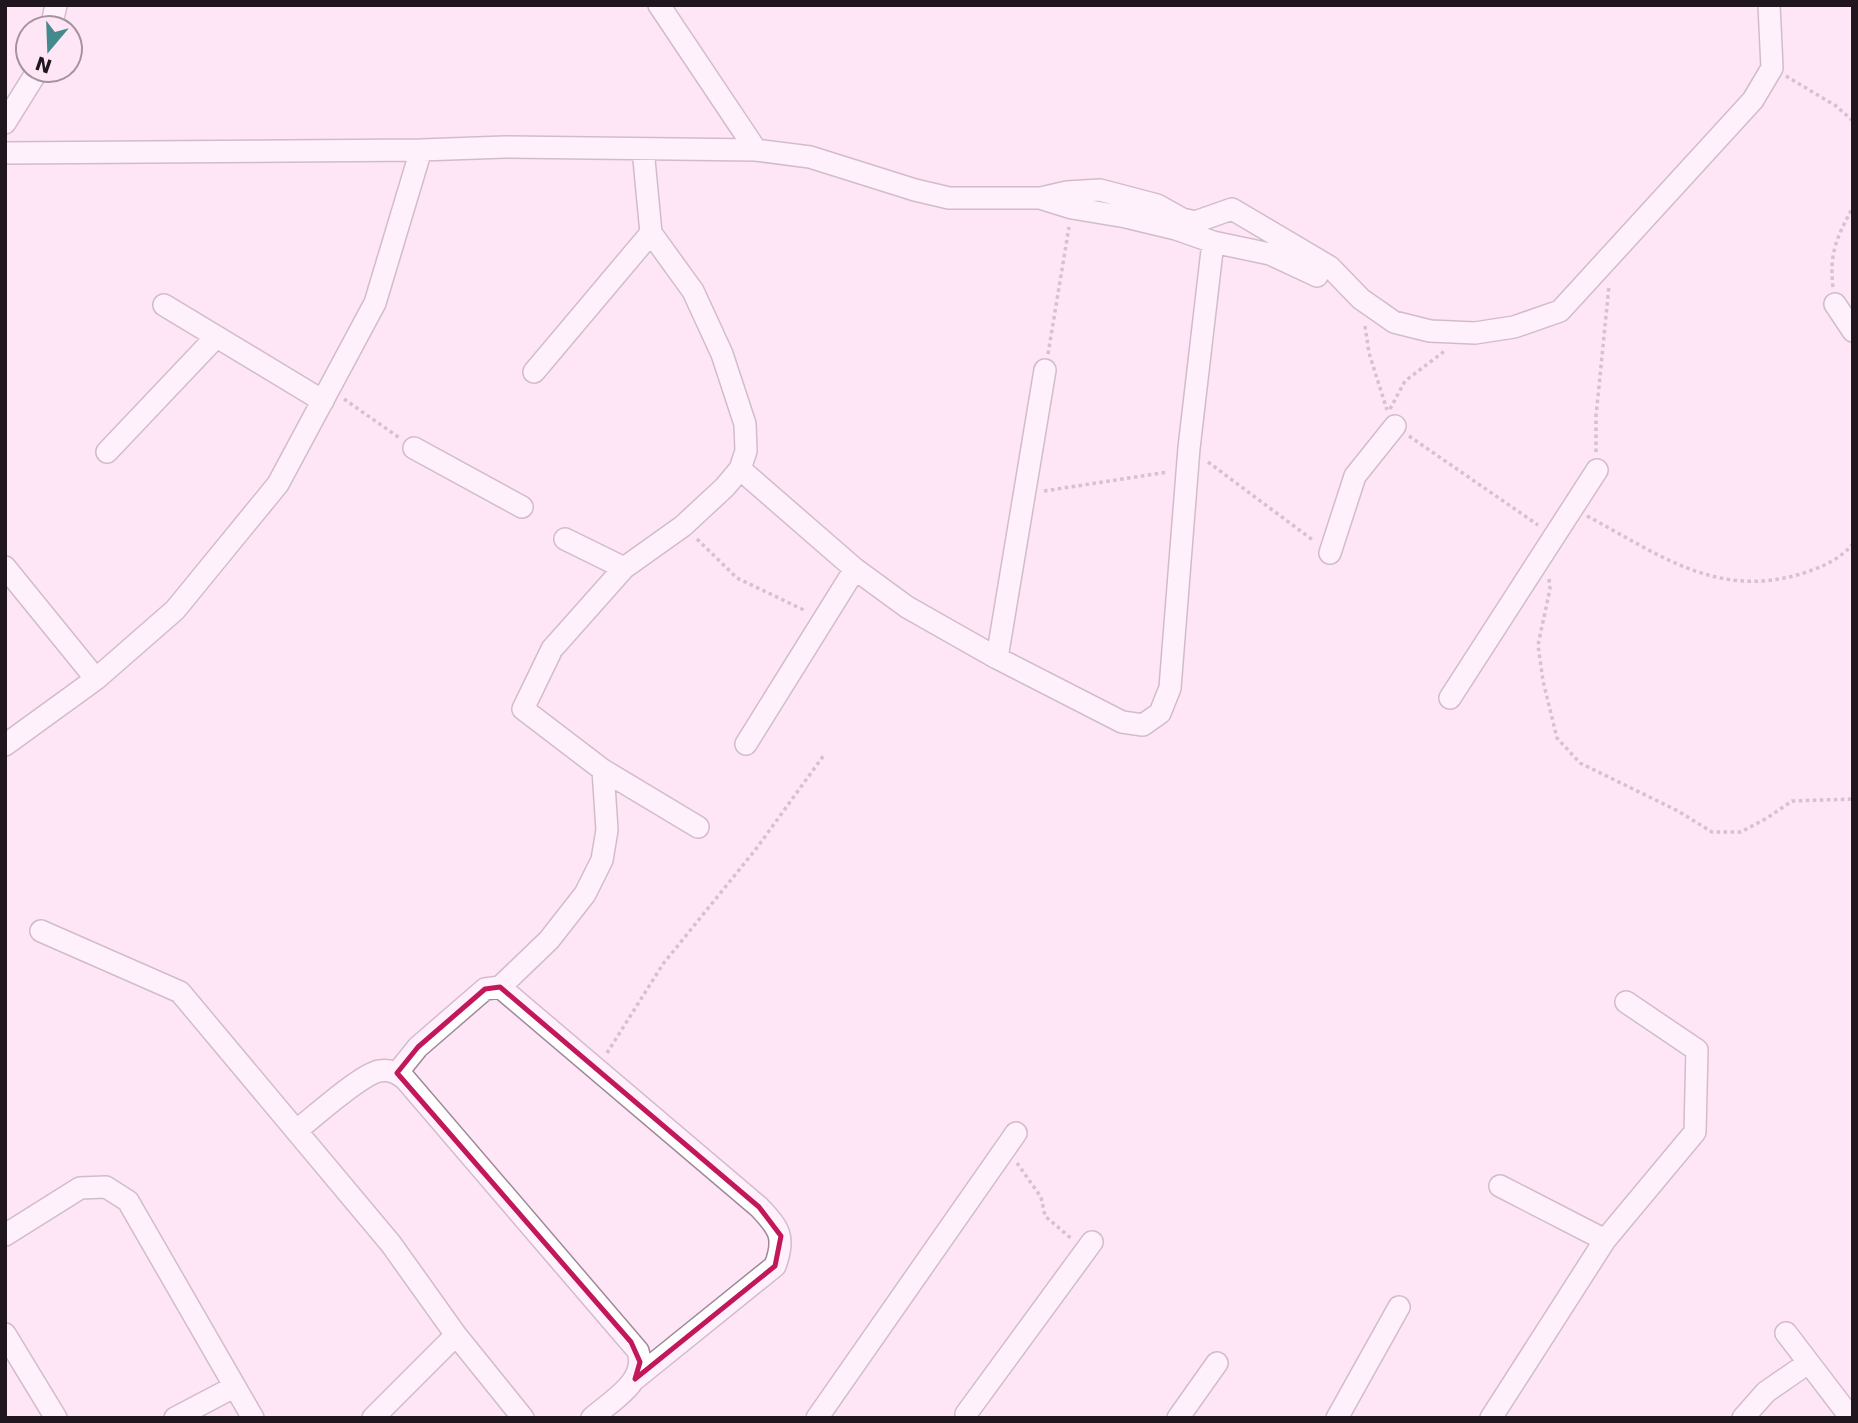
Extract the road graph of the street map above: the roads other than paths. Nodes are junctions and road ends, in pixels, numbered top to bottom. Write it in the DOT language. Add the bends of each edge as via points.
graph roads {
  1 [pos="659,5"];
  2 [pos="1769,5"];
  3 [pos="29,84"];
  4 [pos="5,123"];
  5 [pos="643,149"];
  6 [pos="421,150"];
  7 [pos="756,150"];
  8 [pos="5,153"];
  9 [pos="1041,198"];
  10 [pos="1179,224"];
  11 [pos="651,233"];
  12 [pos="1213,243"];
  13 [pos="1317,276"];
  14 [pos="1835,304"];
  15 [pos="164,305"];
  16 [pos="1853,331"];
  17 [pos="216,337"];
  18 [pos="1045,370"];
  19 [pos="534,372"];
  20 [pos="327,395"];
  21 [pos="1391,419"];
  22 [pos="414,449"];
  23 [pos="107,452"];
  24 [pos="740,470"];
  25 [pos="1597,470"];
  26 [pos="522,507"];
  27 [pos="565,539"];
  28 [pos="1330,553"];
  29 [pos="5,567"];
  30 [pos="624,568"];
  31 [pos="855,569"];
  32 [pos="997,658"];
  33 [pos="96,679"];
  34 [pos="1450,698"];
  35 [pos="746,744"];
  36 [pos="5,745"];
  37 [pos="603,770"];
  38 [pos="698,827"];
  39 [pos="41,931"];
  40 [pos="500,987"];
  41 [pos="1626,1003"];
  42 [pos="397,1073"];
  43 [pos="297,1130"];
  44 [pos="1011,1140"];
  45 [pos="1500,1186"];
  46 [pos="5,1235"];
  47 [pos="1605,1240"];
  48 [pos="1089,1246"];
  49 [pos="1399,1307"];
  50 [pos="1786,1333"];
  51 [pos="5,1334"];
  52 [pos="456,1335"];
  53 [pos="1217,1363"];
  54 [pos="1808,1363"];
  55 [pos="635,1379"];
  56 [pos="234,1387"];
  57 [pos="966,1414"];
  58 [pos="57,1418"];
  59 [pos="175,1418"];
  60 [pos="253,1418"];
  61 [pos="373,1418"];
  62 [pos="523,1418"];
  63 [pos="592,1418"];
  64 [pos="817,1418"];
  65 [pos="1178,1418"];
  66 [pos="1337,1418"];
  67 [pos="1492,1418"];
  68 [pos="1743,1418"];
  69 [pos="1851,1418"];
  1 -- 7 [label="street"];
  2 -- 10 [label="street" via="1772,68 1753,100 1560,310 1514,327 1475,333 1430,331 1394,322 1330,267 1232,209"];
  3 -- 4 [label="street"];
  5 -- 6 [label="street"];
  5 -- 7 [label="street"];
  5 -- 11 [label="street"];
  6 -- 8 [label="street"];
  6 -- 20 [label="street" via="375,303"];
  7 -- 9 [label="street" via="810,157 949,198"];
  9 -- 10 [label="street" via="1072,208"];
  9 -- 10 [label="street" via="1100,190 1157,205"];
  10 -- 12 [label="street"];
  11 -- 19 [label="street"];
  11 -- 24 [label="street" via="693,291 722,354 745,424 746,451"];
  12 -- 13 [label="street" via="1270,254"];
  12 -- 32 [label="street" via="1188,459 1170,688 1160,713 1143,725 1122,722"];
  14 -- 16 [label="street"];
  15 -- 17 [label="street"];
  17 -- 20 [label="street"];
  17 -- 23 [label="street"];
  18 -- 32 [label="street"];
  20 -- 33 [label="street" via="270,495 175,610"];
  21 -- 28 [label="street" via="1355,476"];
  22 -- 26 [label="street"];
  24 -- 30 [label="street" via="683,526"];
  24 -- 31 [label="street"];
  25 -- 34 [label="street"];
  27 -- 30 [label="street"];
  29 -- 33 [label="street"];
  30 -- 37 [label="street" via="552,649 523,709"];
  31 -- 32 [label="street" via="907,607"];
  31 -- 35 [label="street"];
  33 -- 36 [label="street"];
  37 -- 38 [label="street"];
  37 -- 40 [label="street" via="607,830 595,877 549,940"];
  39 -- 43 [label="street" via="180,992"];
  40 -- 42 [label="street" via="485,989 418,1047"];
  40 -- 55 [label="street" via="759,1207 781,1236 775,1266"];
  41 -- 47 [label="street" via="1697,1050 1695,1132"];
  42 -- 43 [label="street" via="369,1075"];
  42 -- 55 [label="street" via="631,1342 640,1363"];
  43 -- 52 [label="street" via="391,1244"];
  44 -- 64 [label="street"];
  45 -- 47 [label="street"];
  46 -- 56 [label="street" via="80,1188 106,1187 128,1201"];
  47 -- 67 [label="street"];
  48 -- 57 [label="street"];
  49 -- 66 [label="street"];
  50 -- 54 [label="street"];
  51 -- 58 [label="street"];
  52 -- 61 [label="street"];
  52 -- 62 [label="street"];
  53 -- 65 [label="street"];
  54 -- 68 [label="street" via="1766,1392"];
  54 -- 69 [label="street"];
  55 -- 63 [label="street"];
  56 -- 59 [label="street"];
  56 -- 60 [label="street"];
}
